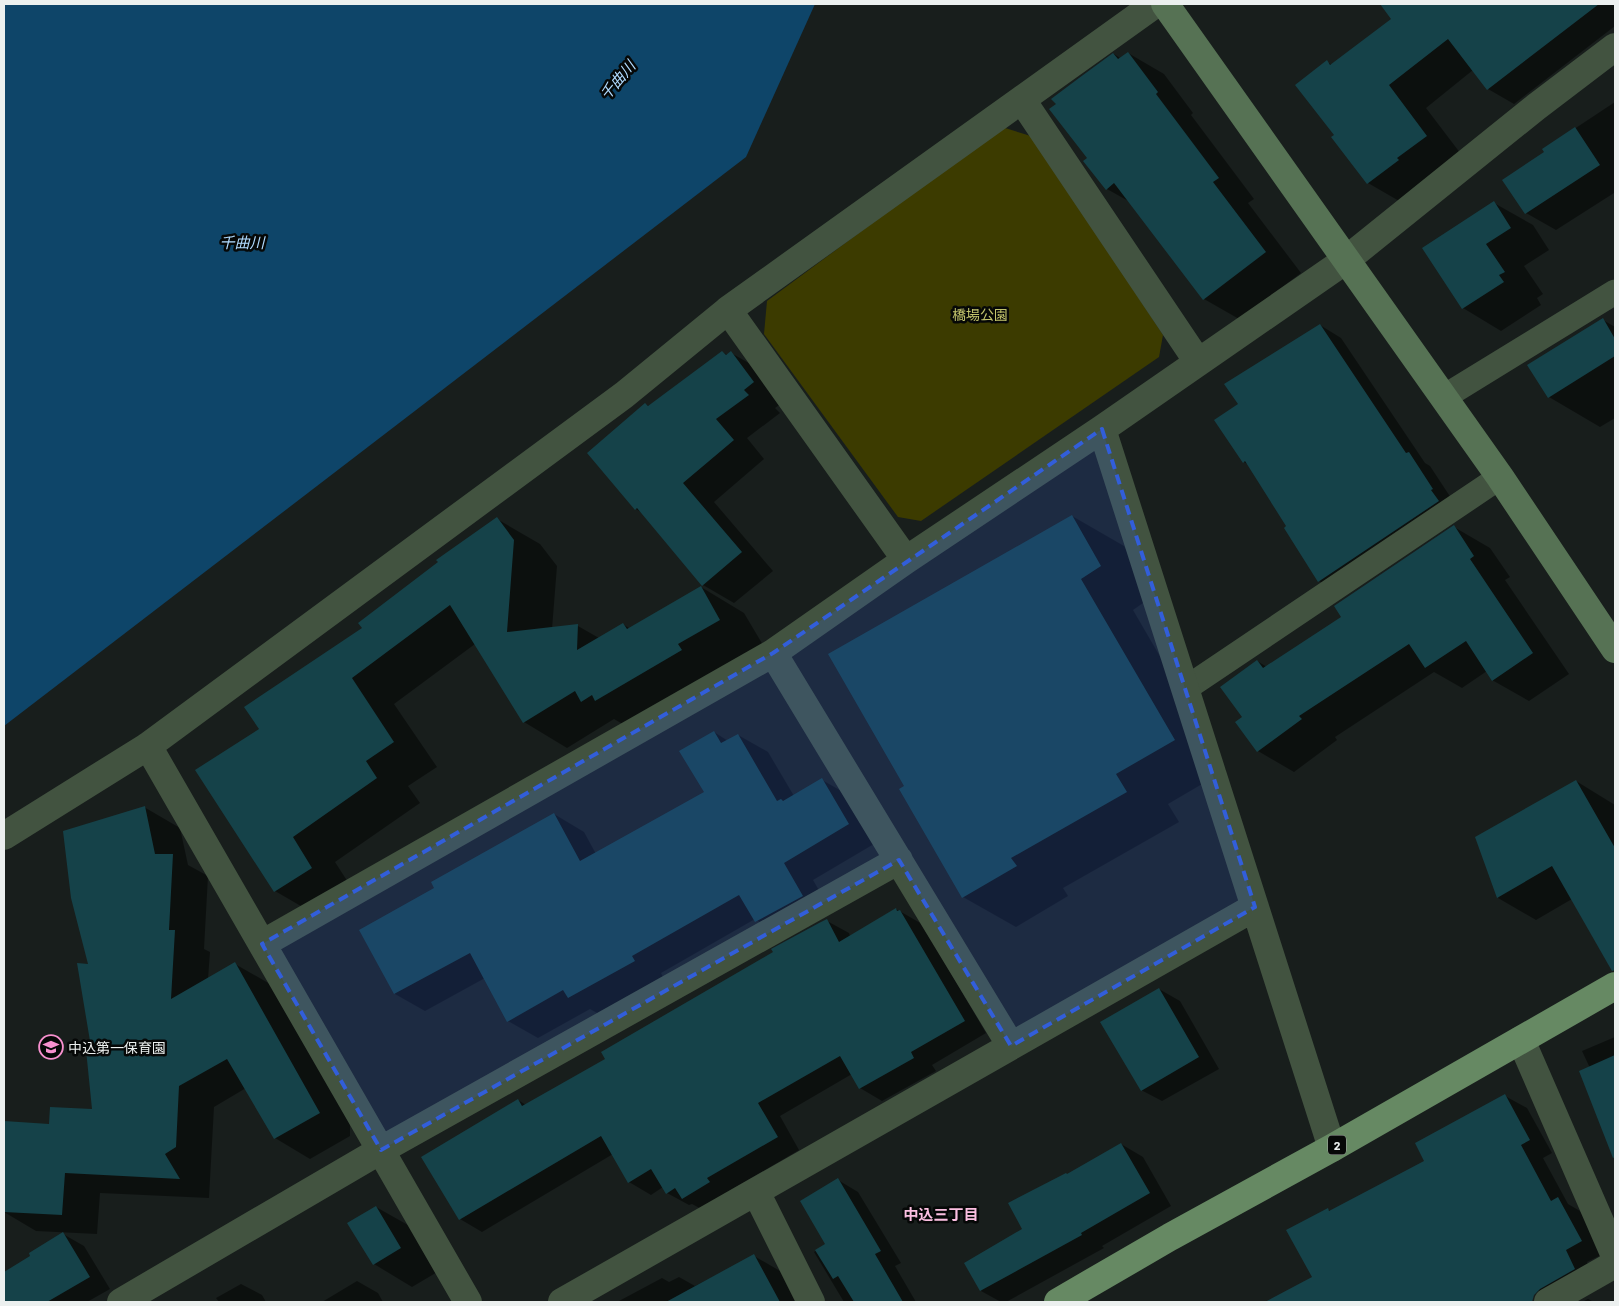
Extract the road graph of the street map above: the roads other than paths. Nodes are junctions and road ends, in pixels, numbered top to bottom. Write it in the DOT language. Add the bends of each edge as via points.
graph roads {
  1 [pos="1155,4"];
  2 [pos="1166,4"];
  3 [pos="1615,47"];
  4 [pos="1022,100"];
  5 [pos="1346,260"];
  6 [pos="1615,292"];
  7 [pos="728,310"];
  8 [pos="1198,362"];
  9 [pos="1444,397"];
  10 [pos="1102,429"];
  11 [pos="1500,477"];
  12 [pos="906,560"];
  13 [pos="1611,635"];
  14 [pos="773,653"];
  15 [pos="1185,689"];
  16 [pos="148,746"];
  17 [pos="4,836"];
  18 [pos="899,860"];
  19 [pos="1255,907"];
  20 [pos="262,944"];
  21 [pos="1615,986"];
  22 [pos="1521,1040"];
  23 [pos="1011,1046"];
  24 [pos="1332,1148"];
  25 [pos="381,1150"];
  26 [pos="756,1192"];
  27 [pos="1615,1256"];
  28 [pos="1615,1264"];
  29 [pos="121,1302"];
  30 [pos="468,1302"];
  31 [pos="562,1302"];
  32 [pos="811,1302"];
  33 [pos="1058,1302"];
  34 [pos="1548,1302"];
  1 -- 4 [label="street"];
  2 -- 5 [label="main road"];
  3 -- 5 [label="street"];
  4 -- 7 [label="street"];
  4 -- 8 [label="street"];
  5 -- 8 [label="street"];
  5 -- 9 [label="main road"];
  6 -- 9 [label="lane"];
  7 -- 12 [label="street"];
  7 -- 16 [label="street" via="624,395"];
  8 -- 10 [label="street"];
  9 -- 11 [label="main road"];
  10 -- 12 [label="street"];
  10 -- 15 [label="street"];
  11 -- 13 [label="main road"];
  11 -- 15 [label="lane"];
  12 -- 14 [label="street"];
  14 -- 18 [label="street"];
  14 -- 20 [label="street"];
  15 -- 19 [label="street"];
  16 -- 17 [label="street"];
  16 -- 20 [label="street"];
  18 -- 23 [label="street"];
  18 -- 25 [label="street"];
  19 -- 23 [label="street"];
  19 -- 24 [label="street"];
  20 -- 25 [label="street"];
  21 -- 22 [label="main road, 2"];
  22 -- 24 [label="main road, 2"];
  22 -- 27 [label="street"];
  23 -- 26 [label="street"];
  24 -- 33 [label="main road, 2"];
  25 -- 29 [label="street"];
  25 -- 30 [label="street"];
  26 -- 31 [label="street"];
  26 -- 32 [label="street"];
  28 -- 34 [label="street"];
}
